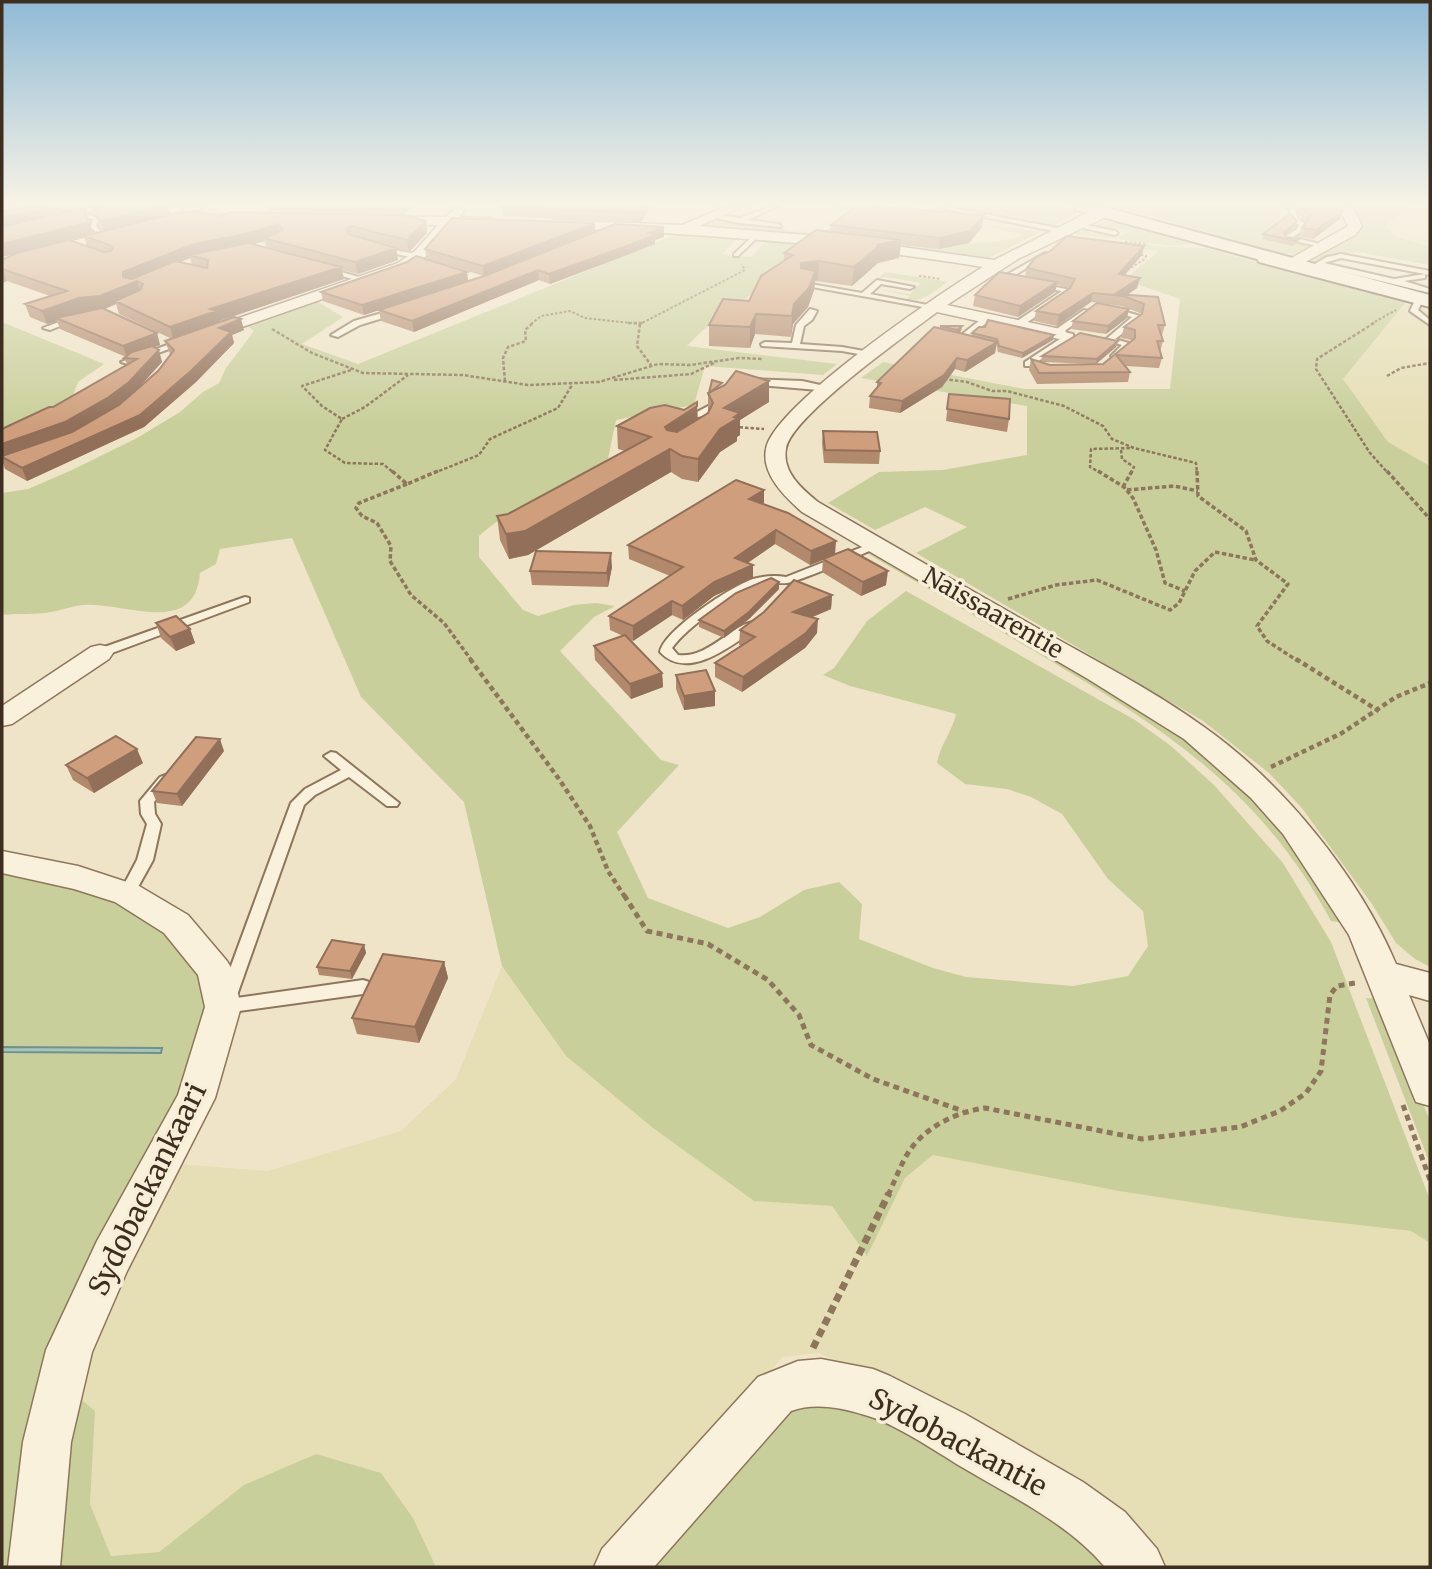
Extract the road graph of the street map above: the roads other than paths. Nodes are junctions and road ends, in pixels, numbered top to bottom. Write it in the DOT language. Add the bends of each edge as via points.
graph roads {
  1 [pos="975,279"];
  2 [pos="1005,279"];
  3 [pos="1355,279"];
  4 [pos="1384,279"];
  5 [pos="1403,279"];
  6 [pos="365,280"];
  7 [pos="1394,281"];
  8 [pos="1021,283"];
  9 [pos="805,285"];
  10 [pos="1033,285"];
  11 [pos="910,287"];
  12 [pos="865,294"];
  13 [pos="1424,300"];
  14 [pos="411,306"];
  15 [pos="934,307"];
  16 [pos="813,312"];
  17 [pos="87,316"];
  18 [pos="987,319"];
  19 [pos="1430,323"];
  20 [pos="236,324"];
  21 [pos="1017,325"];
  22 [pos="47,328"];
  23 [pos="335,335"];
  24 [pos="1069,335"];
  25 [pos="196,338"];
  26 [pos="1099,338"];
  27 [pos="156,339"];
  28 [pos="948,339"];
  29 [pos="1109,340"];
  30 [pos="959,341"];
  31 [pos="765,344"];
  32 [pos="173,345"];
  33 [pos="975,345"];
  34 [pos="795,346"];
  35 [pos="156,351"];
  36 [pos="872,355"];
  37 [pos="168,357"];
  38 [pos="1109,361"];
  39 [pos="125,362"];
  40 [pos="1036,367"];
  41 [pos="736,381"];
  42 [pos="830,388"];
  43 [pos="731,393"];
  44 [pos="700,414"];
  45 [pos="664,422"];
  46 [pos="706,426"];
  47 [pos="875,545"];
  48 [pos="787,580"];
  49 [pos="782,596"];
  50 [pos="245,600"];
  51 [pos="761,619"];
  52 [pos="100,653"];
  53 [pos="2,718"];
  54 [pos="331,756"];
  55 [pos="350,771"];
  56 [pos="170,773"];
  57 [pos="392,803"];
  58 [pos="2,862"];
  59 [pos="127,894"];
  60 [pos="1385,980"];
  61 [pos="363,987"];
  62 [pos="1430,987"];
  63 [pos="223,1007"];
  64 [pos="1430,1090"];
  65 [pos="34,1567"];
  66 [pos="620,1567"];
  67 [pos="1139,1567"];
  1 -- 15 [label="street, Naissaarentie"];
  2 -- 8 [label="lane"];
  3 -- 13 [label="main road"];
  4 -- 7 [label="lane"];
  5 -- 7 [label="lane"];
  6 -- 20 [label="street"];
  7 -- 13 [label="lane"];
  9 -- 12 [label="lane"];
  10 -- 21 [label="lane" via="1067,290"];
  11 -- 12 [label="lane" via="880,282"];
  12 -- 15 [label="lane"];
  13 -- 19 [label="lane" via="1419,316"];
  14 -- 23 [label="lane"];
  15 -- 18 [label="street"];
  15 -- 36 [label="street, Naissaarentie"];
  16 -- 34 [label="lane" via="800,325"];
  17 -- 22 [label="lane"];
  18 -- 21 [label="street"];
  18 -- 30 [label="lane"];
  21 -- 24 [label="street"];
  24 -- 29 [label="lane" via="1058,332 1098,307 1136,316"];
  24 -- 40 [label="lane" via="1028,365"];
  25 -- 32 [label="lane"];
  26 -- 29 [label="lane"];
  27 -- 32 [label="lane"];
  28 -- 30 [label="lane"];
  29 -- 38 [label="lane" via="1128,344"];
  30 -- 33 [label="lane"];
  31 -- 34 [label="lane"];
  32 -- 35 [label="lane"];
  34 -- 36 [label="lane"];
  35 -- 37 [label="lane"];
  35 -- 39 [label="lane"];
  36 -- 42 [label="street, Naissaarentie"];
  41 -- 42 [label="lane"];
  42 -- 47 [label="street, Naissaarentie" via="782,431 776,443 778,468 790,489 810,507"];
  43 -- 44 [label="lane"];
  44 -- 45 [label="lane"];
  44 -- 46 [label="lane"];
  47 -- 48 [label="lane"];
  47 -- 60 [label="street, Naissaarentie" via="1194,733 1262,791 1294,827 1352,909"];
  48 -- 49 [label="lane" via="790,587"];
  48 -- 51 [label="lane" via="765,577 739,590 674,637 666,652 679,660 696,659"];
  50 -- 52 [label="lane"];
  52 -- 53 [label="street"];
  54 -- 55 [label="lane"];
  55 -- 57 [label="lane"];
  55 -- 63 [label="lane" via="298,803"];
  56 -- 59 [label="lane" via="147,802 154,824 145,860"];
  58 -- 59 [label="street, Sydobackankaari"];
  59 -- 63 [label="street, Sydobackankaari" via="176,924 215,971"];
  60 -- 62 [label="street"];
  60 -- 64 [label="street, Naissaarentie"];
  61 -- 63 [label="lane"];
  63 -- 65 [label="street, Sydobackankaari" via="196,1098 112,1256 69,1350 47,1442"];
  66 -- 67 [label="street, Sydobackantie" via="775,1394 821,1382 873,1393 948,1431 1086,1515 1107,1530"];
}
